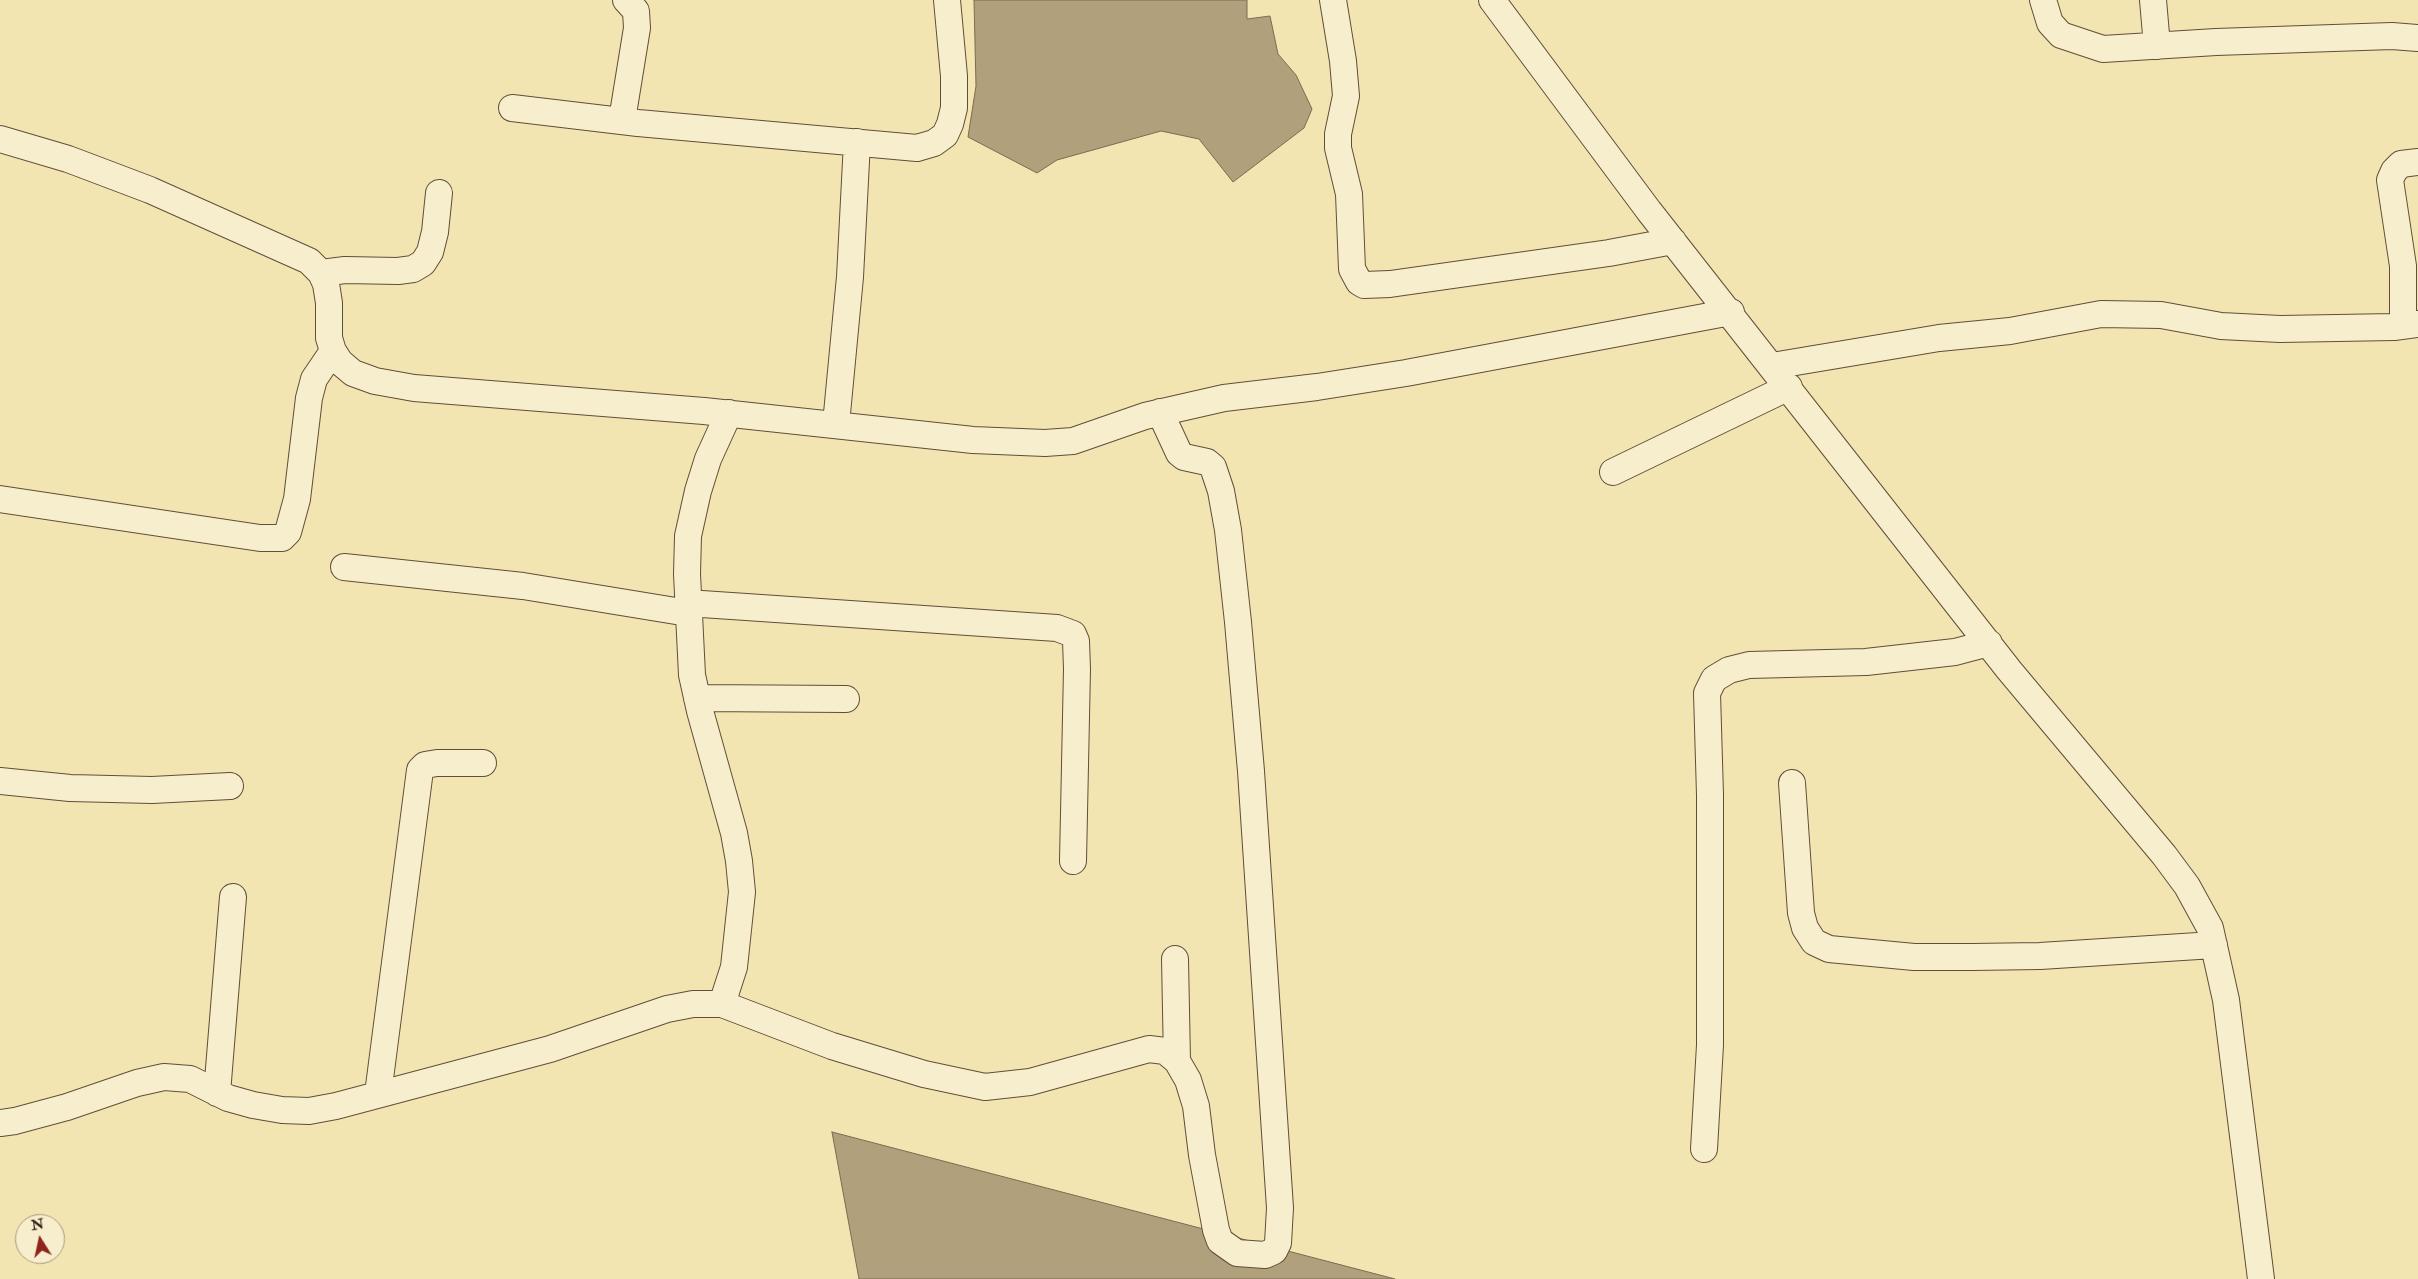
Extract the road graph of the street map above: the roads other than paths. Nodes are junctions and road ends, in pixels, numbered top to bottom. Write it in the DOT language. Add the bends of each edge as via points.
graph roads {
  1 [pos="626,0"];
  2 [pos="947,0"];
  3 [pos="1332,0"];
  4 [pos="1492,0"];
  5 [pos="2043,0"];
  6 [pos="2153,0"];
  7 [pos="2418,38"];
  8 [pos="2158,46"];
  9 [pos="512,108"];
  10 [pos="622,120"];
  11 [pos="0,138"];
  12 [pos="857,142"];
  13 [pos="2418,162"];
  14 [pos="439,193"];
  15 [pos="1674,241"];
  16 [pos="321,273"];
  17 [pos="1731,312"];
  18 [pos="2411,325"];
  19 [pos="333,351"];
  20 [pos="1772,366"];
  21 [pos="1789,387"];
  22 [pos="1160,412"];
  23 [pos="728,413"];
  24 [pos="836,424"];
  25 [pos="1613,472"];
  26 [pos="0,500"];
  27 [pos="344,567"];
  28 [pos="688,608"];
  29 [pos="1990,643"];
  30 [pos="697,698"];
  31 [pos="846,699"];
  32 [pos="483,763"];
  33 [pos="0,781"];
  34 [pos="1792,783"];
  35 [pos="230,786"];
  36 [pos="1073,861"];
  37 [pos="233,897"];
  38 [pos="2214,945"];
  39 [pos="1175,959"];
  40 [pos="728,1006"];
  41 [pos="1177,1061"];
  42 [pos="217,1093"];
  43 [pos="378,1094"];
  44 [pos="0,1122"];
  45 [pos="1704,1149"];
  46 [pos="2262,1279"];
  1 -- 10 [label="street" via="636,11 636,28"];
  2 -- 12 [label="street" via="954,108 945,135 934,143 917,148"];
  3 -- 15 [label="street" via="1346,96 1338,148 1349,194 1352,269 1358,282 1364,285 1390,284"];
  4 -- 15 [label="street"];
  5 -- 8 [label="street" via="2050,23 2061,35 2103,49"];
  6 -- 8 [label="street"];
  7 -- 8 [label="street" via="2358,37"];
  9 -- 10 [label="street"];
  10 -- 12 [label="street"];
  11 -- 16 [label="street" via="150,190 309,261"];
  12 -- 24 [label="street" via="850,277"];
  13 -- 18 [label="street" via="2401,164 2390,180"];
  14 -- 16 [label="street" via="430,252 423,263 413,269 398,271"];
  15 -- 17 [label="street"];
  16 -- 19 [label="street" via="329,303 329,338"];
  17 -- 20 [label="street"];
  17 -- 22 [label="street" via="1406,373 1224,398"];
  18 -- 20 [label="street" via="2317,330 2248,328 2161,314 2101,314 2010,331 1939,338"];
  19 -- 23 [label="street" via="340,362 354,373 375,381 414,388"];
  19 -- 26 [label="street" via="322,365 312,389 297,499 288,532 282,538 252,537"];
  20 -- 21 [label="street"];
  21 -- 25 [label="street"];
  21 -- 29 [label="street"];
  22 -- 24 [label="street" via="1073,441 1045,443 973,440"];
  22 -- 41 [label="street" via="1179,453 1213,467 1228,530 1250,761 1280,1208 1278,1243 1274,1251 1264,1255 1237,1253 1220,1240 1196,1106 1188,1080"];
  23 -- 24 [label="street"];
  23 -- 28 [label="street" via="708,459 688,536"];
  27 -- 28 [label="street"];
  28 -- 30 [label="street" via="692,675"];
  28 -- 36 [label="street" via="1057,628 1073,634 1077,669"];
  29 -- 38 [label="street" via="2182,878 2203,915"];
  29 -- 45 [label="street" via="1955,652 1866,662 1749,665 1729,670 1714,679 1707,693 1710,1045"];
  30 -- 31 [label="street"];
  30 -- 40 [label="street" via="740,861 740,917"];
  32 -- 43 [label="street" via="437,763 420,770"];
  33 -- 35 [label="street" via="70,788 152,790"];
  34 -- 38 [label="street" via="1801,913 1814,942 1829,949 1914,957 1972,957"];
  37 -- 42 [label="street"];
  38 -- 46 [label="street" via="2226,1000"];
  39 -- 41 [label="street"];
  40 -- 41 [label="street" via="789,1031 924,1074 985,1086 1030,1082 1149,1049 1165,1051"];
  40 -- 43 [label="street" via="693,1004 667,1009 550,1049"];
  42 -- 43 [label="street" via="253,1105 309,1111"];
  42 -- 44 [label="street" via="190,1079 164,1077 16,1121"];
}
